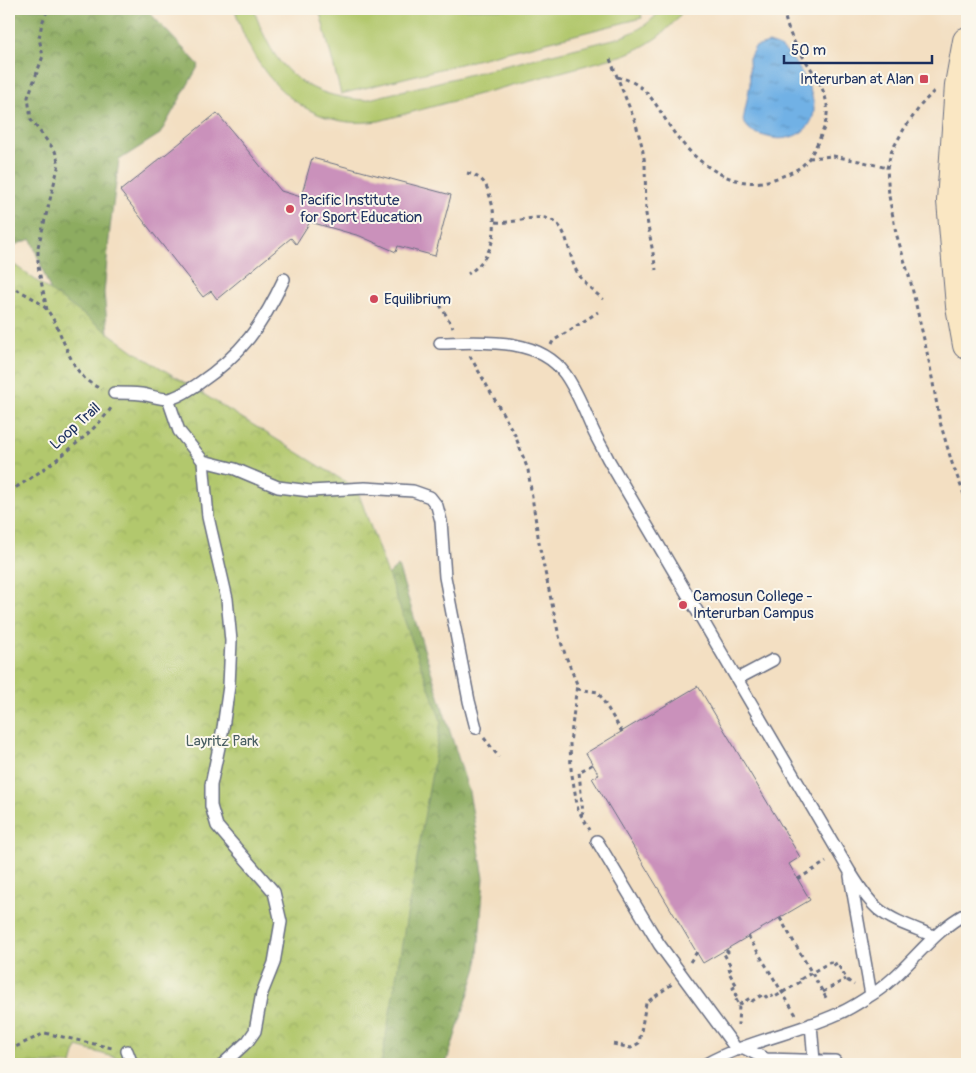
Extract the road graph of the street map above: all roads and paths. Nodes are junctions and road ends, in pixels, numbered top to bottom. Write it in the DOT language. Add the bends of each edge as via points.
graph roads {
  1 [pos="48,9"];
  2 [pos="784,9"];
  3 [pos="967,41"];
  4 [pos="610,59"];
  5 [pos="617,77"];
  6 [pos="958,85"];
  7 [pos="809,158"];
  8 [pos="887,168"];
  9 [pos="467,173"];
  10 [pos="496,222"];
  11 [pos="656,270"];
  12 [pos="468,274"];
  13 [pos="284,279"];
  14 [pos="9,286"];
  15 [pos="603,298"];
  16 [pos="47,310"];
  17 [pos="598,312"];
  18 [pos="553,341"];
  19 [pos="440,343"];
  20 [pos="967,345"];
  21 [pos="114,393"];
  22 [pos="168,399"];
  23 [pos="502,412"];
  24 [pos="203,461"];
  25 [pos="9,491"];
  26 [pos="967,502"];
  27 [pos="773,660"];
  28 [pos="737,679"];
  29 [pos="577,689"];
  30 [pos="476,728"];
  31 [pos="622,732"];
  32 [pos="499,757"];
  33 [pos="593,764"];
  34 [pos="580,814"];
  35 [pos="597,840"];
  36 [pos="840,854"];
  37 [pos="850,872"];
  38 [pos="798,879"];
  39 [pos="967,914"];
  40 [pos="780,918"];
  41 [pos="748,936"];
  42 [pos="934,936"];
  43 [pos="726,950"];
  44 [pos="812,972"];
  45 [pos="846,979"];
  46 [pos="782,993"];
  47 [pos="871,995"];
  48 [pos="646,1003"];
  49 [pos="807,1026"];
  50 [pos="613,1044"];
  51 [pos="740,1049"];
  52 [pos="9,1050"];
  53 [pos="127,1051"];
  54 [pos="814,1061"];
  55 [pos="835,1061"];
  56 [pos="132,1064"];
  57 [pos="223,1064"];
  58 [pos="706,1064"];
  1 -- 16 [label="path" via="39,38 43,56 28,97 31,120 56,151 59,164 38,247 38,266"];
  2 -- 7 [label="path" via="792,38 815,75 827,105 822,131"];
  3 -- 6 [label="main road"];
  4 -- 5 [label="path"];
  5 -- 7 [label="path" via="630,79 644,89 690,152 704,164 732,179 764,183 801,168"];
  5 -- 11 [label="path" via="642,146 646,220"];
  6 -- 8 [label="path" via="938,87 921,105 892,150"];
  6 -- 20 [label="main road" via="951,201 960,306"];
  7 -- 8 [label="path" via="834,156"];
  8 -- 26 [label="path" via="896,232 912,288 940,422"];
  9 -- 10 [label="path" via="485,183"];
  10 -- 12 [label="path" via="492,244 485,257"];
  10 -- 15 [label="path" via="553,220 564,234 582,279"];
  13 -- 22 [label="lane" via="264,318 232,359 188,390"];
  14 -- 16 [label="path, Loop Trail"];
  16 -- 21 [label="path, Loop Trail" via="74,365 92,385"];
  17 -- 18 [label="path"];
  19 -- 28 [label="lane" via="495,342 527,347 546,356 564,372 608,459"];
  21 -- 22 [label="lane"];
  21 -- 25 [label="path, Loop Trail" via="113,405 104,419 48,465"];
  22 -- 24 [label="lane" via="179,431"];
  23 -- 29 [label="path" via="528,470 540,549 559,636 578,684"];
  24 -- 30 [label="lane" via="235,469 278,488 310,491 365,488 413,491 430,497 437,506 441,522 445,577"];
  24 -- 57 [label="lane" via="208,517 227,600 231,641 229,686 211,785 211,806 217,826 274,892 281,922 255,1031"];
  27 -- 28 [label="lane"];
  28 -- 36 [label="lane"];
  29 -- 31 [label="path" via="598,692"];
  29 -- 34 [label="path" via="570,744 574,791"];
  30 -- 32 [label="path"];
  33 -- 34 [label="path" via="579,772 583,813"];
  34 -- 35 [label="path"];
  35 -- 51 [label="lane" via="659,944"];
  36 -- 37 [label="lane"];
  36 -- 38 [label="path"];
  37 -- 42 [label="lane" via="882,912"];
  37 -- 47 [label="lane"];
  39 -- 42 [label="lane"];
  40 -- 44 [label="path"];
  41 -- 46 [label="path"];
  42 -- 47 [label="lane" via="896,976"];
  43 -- 46 [label="path" via="728,952 724,954 732,968 728,971 737,986 732,988 739,1005 764,994 766,997 771,994 774,998"];
  44 -- 45 [label="path" via="822,991"];
  44 -- 45 [label="path" via="830,962 832,966 837,963"];
  44 -- 46 [label="path"];
  45 -- 47 [label="path"];
  46 -- 49 [label="path"];
  47 -- 49 [label="lane" via="842,1012"];
  48 -- 50 [label="path" via="639,1043 631,1048"];
  49 -- 51 [label="lane"];
  49 -- 54 [label="lane"];
  51 -- 54 [label="lane" via="766,1059"];
  51 -- 58 [label="lane"];
  52 -- 53 [label="path" via="45,1033"];
  53 -- 56 [label="lane"];
  54 -- 55 [label="lane"];
}
